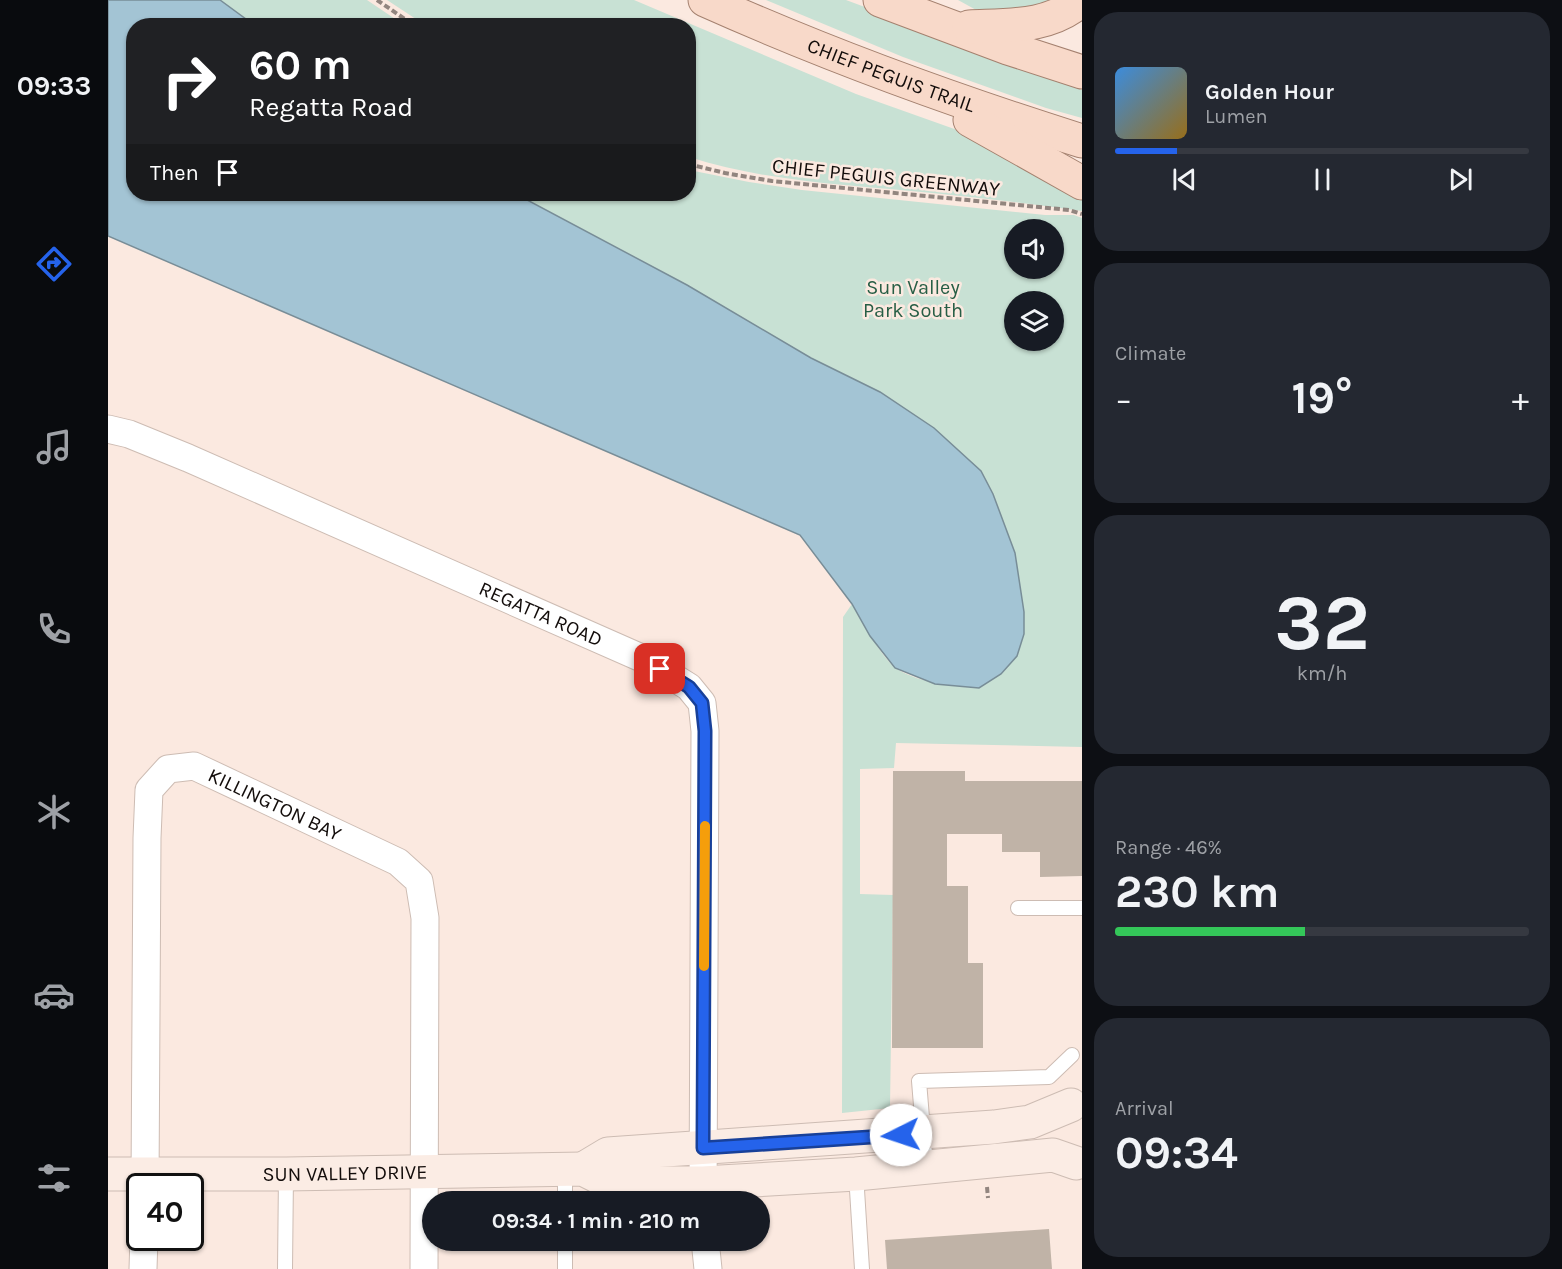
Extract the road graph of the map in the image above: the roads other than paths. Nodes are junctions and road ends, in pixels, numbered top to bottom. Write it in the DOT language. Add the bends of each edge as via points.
graph roads {
  1 [pos="705,0"];
  2 [pos="880,0"];
  3 [pos="1081,0"];
  4 [pos="954,28"];
  5 [pos="1082,72"];
  6 [pos="924,88"];
  7 [pos="1082,141"];
  8 [pos="1082,183"];
  9 [pos="108,429"];
  10 [pos="1018,908"];
  11 [pos="1082,908"];
  12 [pos="1072,1055"];
  13 [pos="1076,1097"];
  14 [pos="923,1133"];
  15 [pos="1079,1166"];
  16 [pos="926,1167"];
  17 [pos="425,1172"];
  18 [pos="145,1173"];
  19 [pos="108,1174"];
  20 [pos="286,1174"];
  21 [pos="856,1174"];
  22 [pos="703,1175"];
  23 [pos="126,1177"];
  24 [pos="204,1177"];
  25 [pos="571,1180"];
  26 [pos="144,1251"];
  27 [pos="565,1251"];
  28 [pos="706,1251"];
  29 [pos="143,1269"];
  30 [pos="285,1269"];
  31 [pos="424,1269"];
  32 [pos="565,1269"];
  33 [pos="708,1269"];
  34 [pos="862,1269"];
  1 -- 6 [label="main road, CHIEF PEGUIS TRAIL"];
  2 -- 4 [label="main road"];
  3 -- 4 [label="main road" via="1042,22"];
  4 -- 5 [label="main road"];
  6 -- 7 [label="main road, CHIEF PEGUIS TRAIL"];
  6 -- 8 [label="main road" via="981,127"];
  9 -- 22 [label="street, REGATTA ROAD" via="188,458 635,655 689,687 702,703"];
  10 -- 11 [label="lane"];
  12 -- 14 [label="lane" via="1049,1077 919,1081"];
  13 -- 14 [label="street, SUN VALLEY DRIVE" via="1030,1122"];
  13 -- 15 [label="street" via="1066,1134"];
  14 -- 16 [label="lane"];
  14 -- 22 [label="street, SUN VALLEY DRIVE"];
  15 -- 16 [label="street, SUN VALLEY DRIVE" via="1053,1155"];
  16 -- 21 [label="street, SUN VALLEY DRIVE"];
  17 -- 18 [label="street, KILLINGTON BAY" via="425,918 419,881 398,862 195,766 168,769 150,790"];
  17 -- 20 [label="street, SUN VALLEY DRIVE"];
  17 -- 25 [label="street, SUN VALLEY DRIVE"];
  17 -- 31 [label="street, KILLINGTON BAY"];
  19 -- 23 [label="street, SUN VALLEY DRIVE"];
  20 -- 24 [label="street, SUN VALLEY DRIVE"];
  20 -- 30 [label="lane"];
  21 -- 22 [label="street, SUN VALLEY DRIVE"];
  21 -- 34 [label="lane"];
  22 -- 25 [label="street, SUN VALLEY DRIVE" via="608,1154"];
  26 -- 29 [label="street"];
  27 -- 32 [label="lane"];
  28 -- 33 [label="street"];
}
